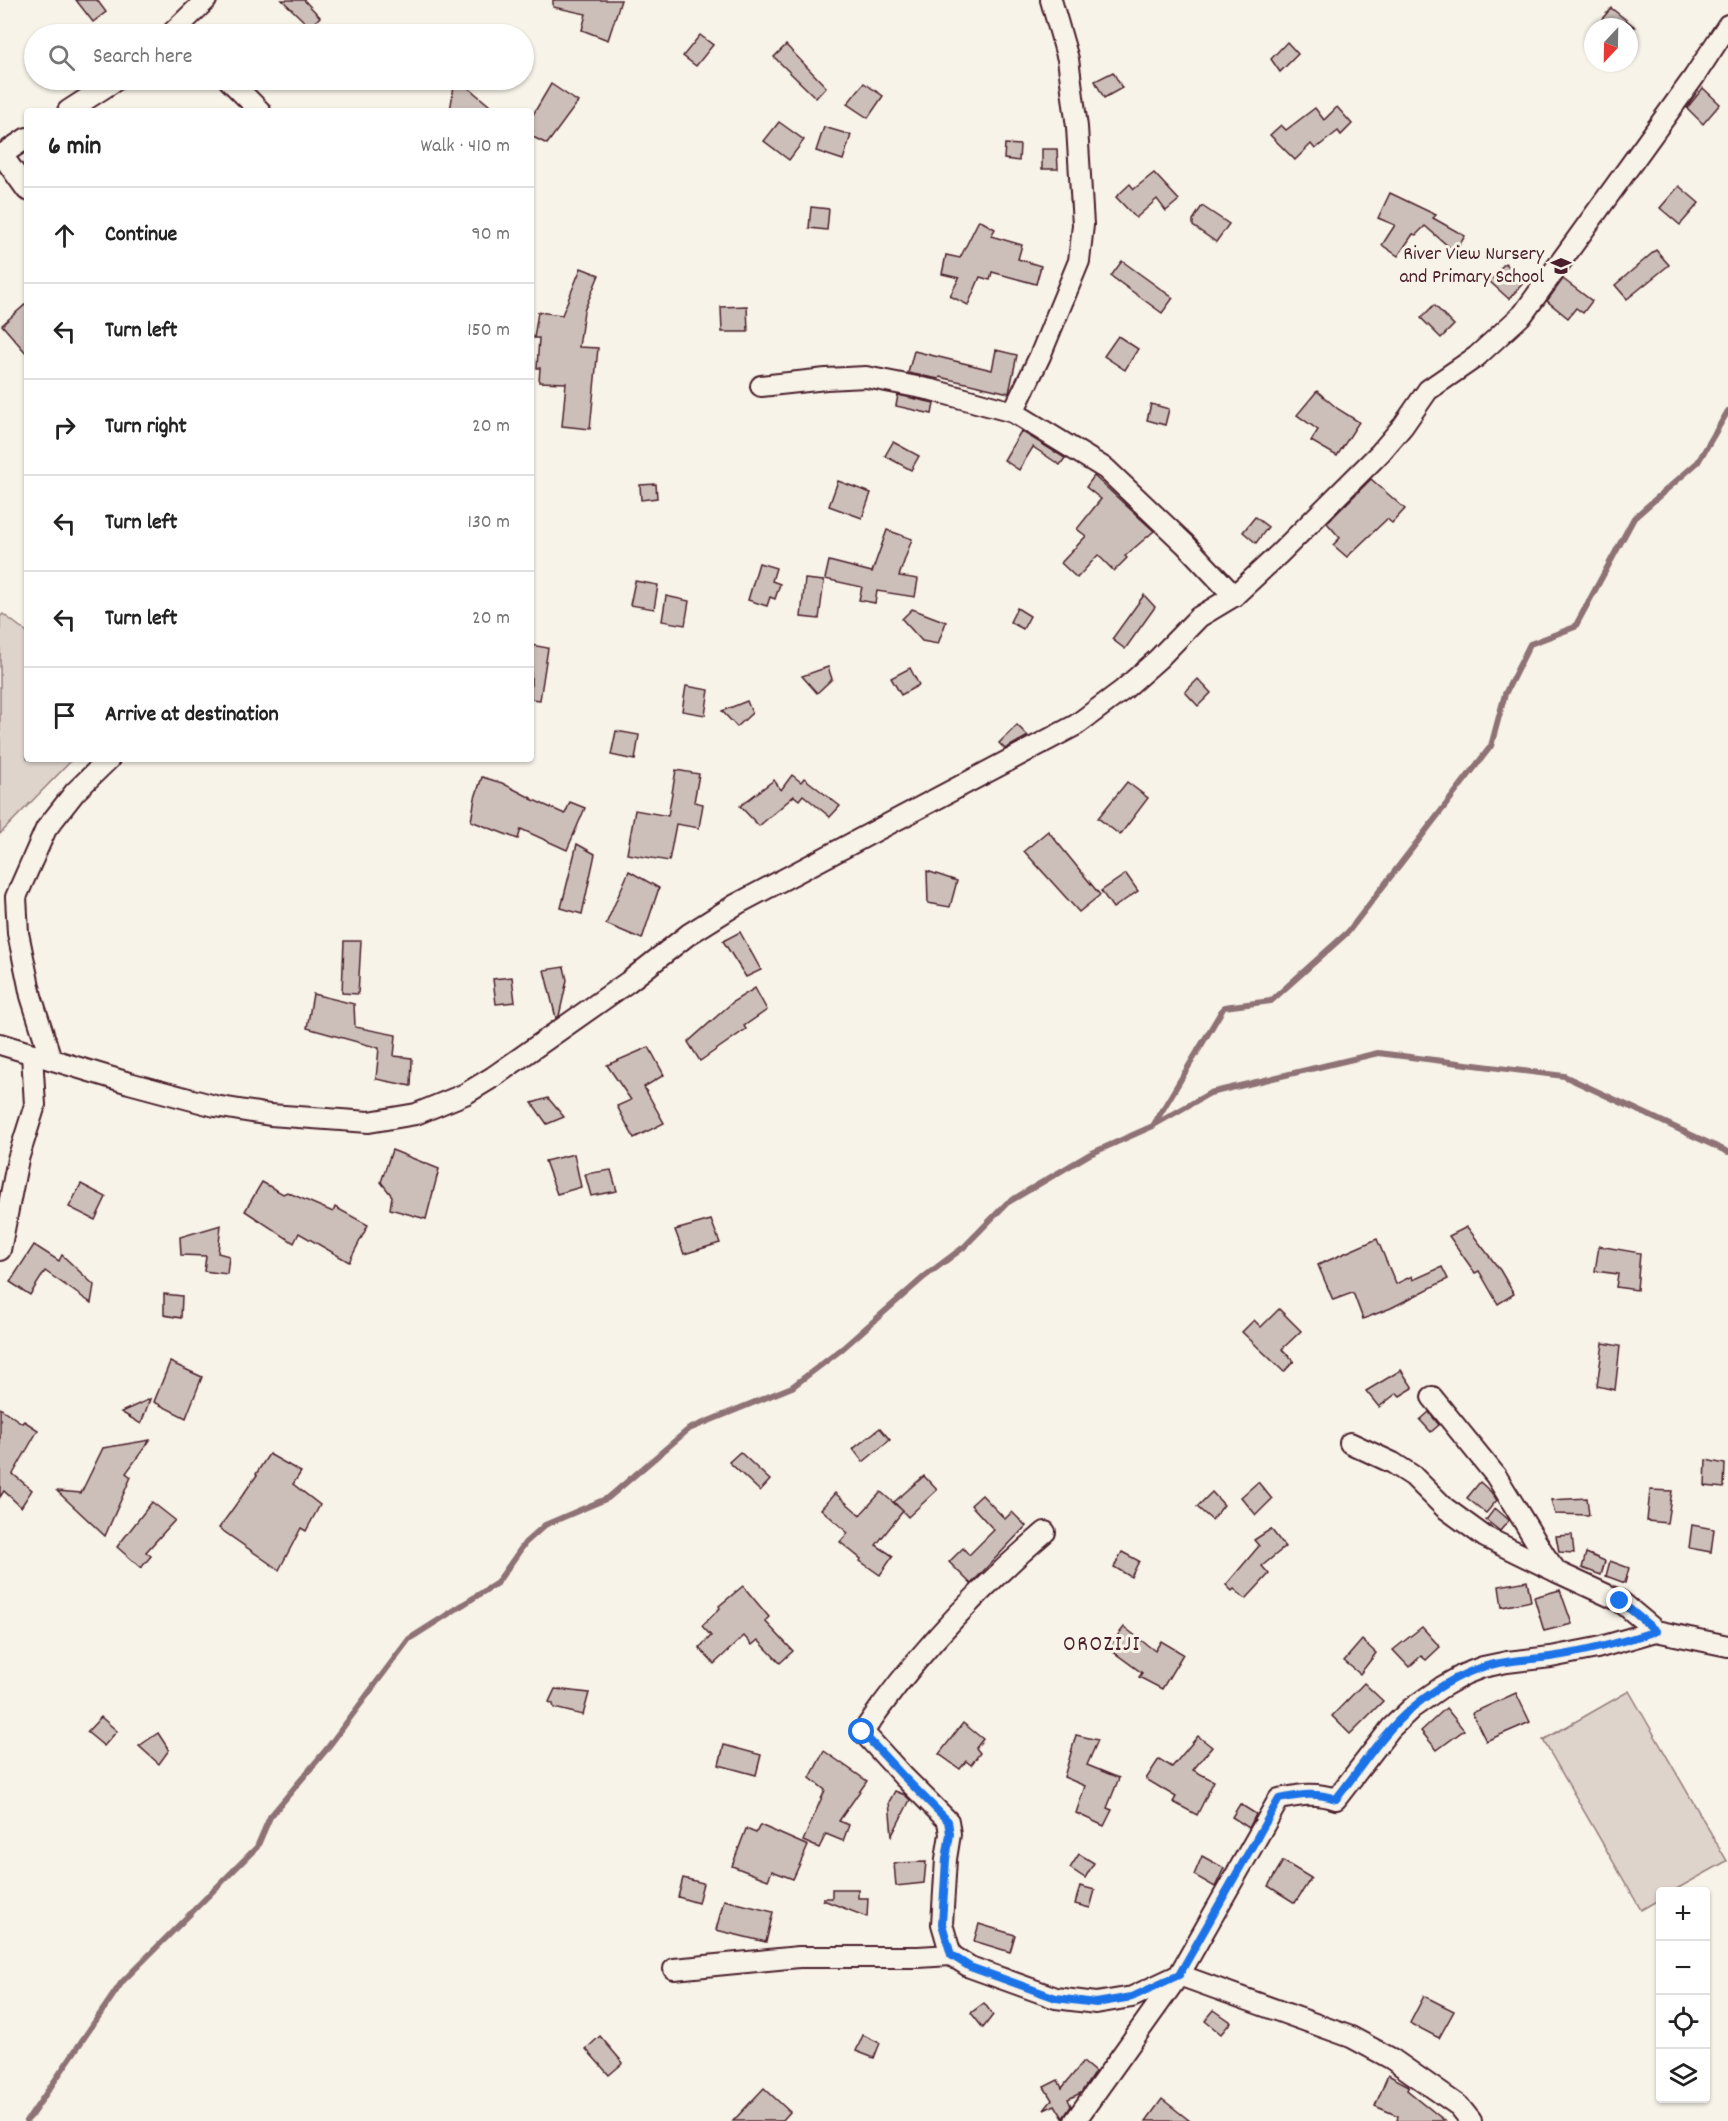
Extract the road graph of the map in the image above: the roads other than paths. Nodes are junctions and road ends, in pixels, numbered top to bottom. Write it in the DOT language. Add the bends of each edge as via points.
graph roads {
  1 [pos="206,0"];
  2 [pos="1051,0"];
  3 [pos="186,24"];
  4 [pos="1728,25"];
  5 [pos="101,90"];
  6 [pos="240,90"];
  7 [pos="73,108"];
  8 [pos="257,108"];
  9 [pos="24,140"];
  10 [pos="1,155"];
  11 [pos="24,186"];
  12 [pos="761,386"];
  13 [pos="1013,412"];
  14 [pos="1234,596"];
  15 [pos="106,762"];
  16 [pos="0,1044"];
  17 [pos="42,1056"];
  18 [pos="0,1250"];
  19 [pos="1432,1397"];
  20 [pos="1350,1443"];
  21 [pos="1045,1532"];
  22 [pos="1557,1572"];
  23 [pos="1656,1631"];
  24 [pos="1728,1646"];
  25 [pos="951,1955"];
  26 [pos="674,1969"];
  27 [pos="1179,1975"];
  28 [pos="1076,2121"];
  29 [pos="1471,2121"];
  1 -- 3 [label="street"];
  2 -- 13 [label="street" via="1068,59 1083,225 1079,261"];
  4 -- 14 [label="street" via="1523,314 1476,357 1428,390 1380,453"];
  5 -- 7 [label="street"];
  6 -- 8 [label="street"];
  9 -- 10 [label="street"];
  10 -- 11 [label="street"];
  12 -- 13 [label="street" via="866,377"];
  13 -- 14 [label="street" via="1106,468"];
  14 -- 17 [label="street" via="1200,617 1123,690 1076,725 737,904 689,934 493,1077 465,1094 416,1114 369,1122 270,1115 215,1106"];
  15 -- 17 [label="street" via="75,792 46,829 16,897 18,933"];
  16 -- 17 [label="street"];
  17 -- 18 [label="street" via="35,1106 18,1159"];
  19 -- 22 [label="street" via="1496,1476"];
  20 -- 22 [label="street" via="1413,1476 1445,1508 1485,1537"];
  21 -- 25 [label="street" via="1001,1570 940,1633 862,1732 948,1821 942,1924"];
  22 -- 23 [label="street" via="1620,1601"];
  23 -- 24 [label="street"];
  23 -- 27 [label="street" via="1597,1648 1507,1662 1465,1674 1412,1708 1391,1728 1336,1799 1321,1794 1279,1799"];
  25 -- 26 [label="street" via="799,1957"];
  25 -- 27 [label="street" via="970,1967 1056,1998 1096,2003 1132,1997"];
  27 -- 28 [label="street"];
  27 -- 29 [label="street" via="1351,2037 1392,2059 1459,2106"];
}
